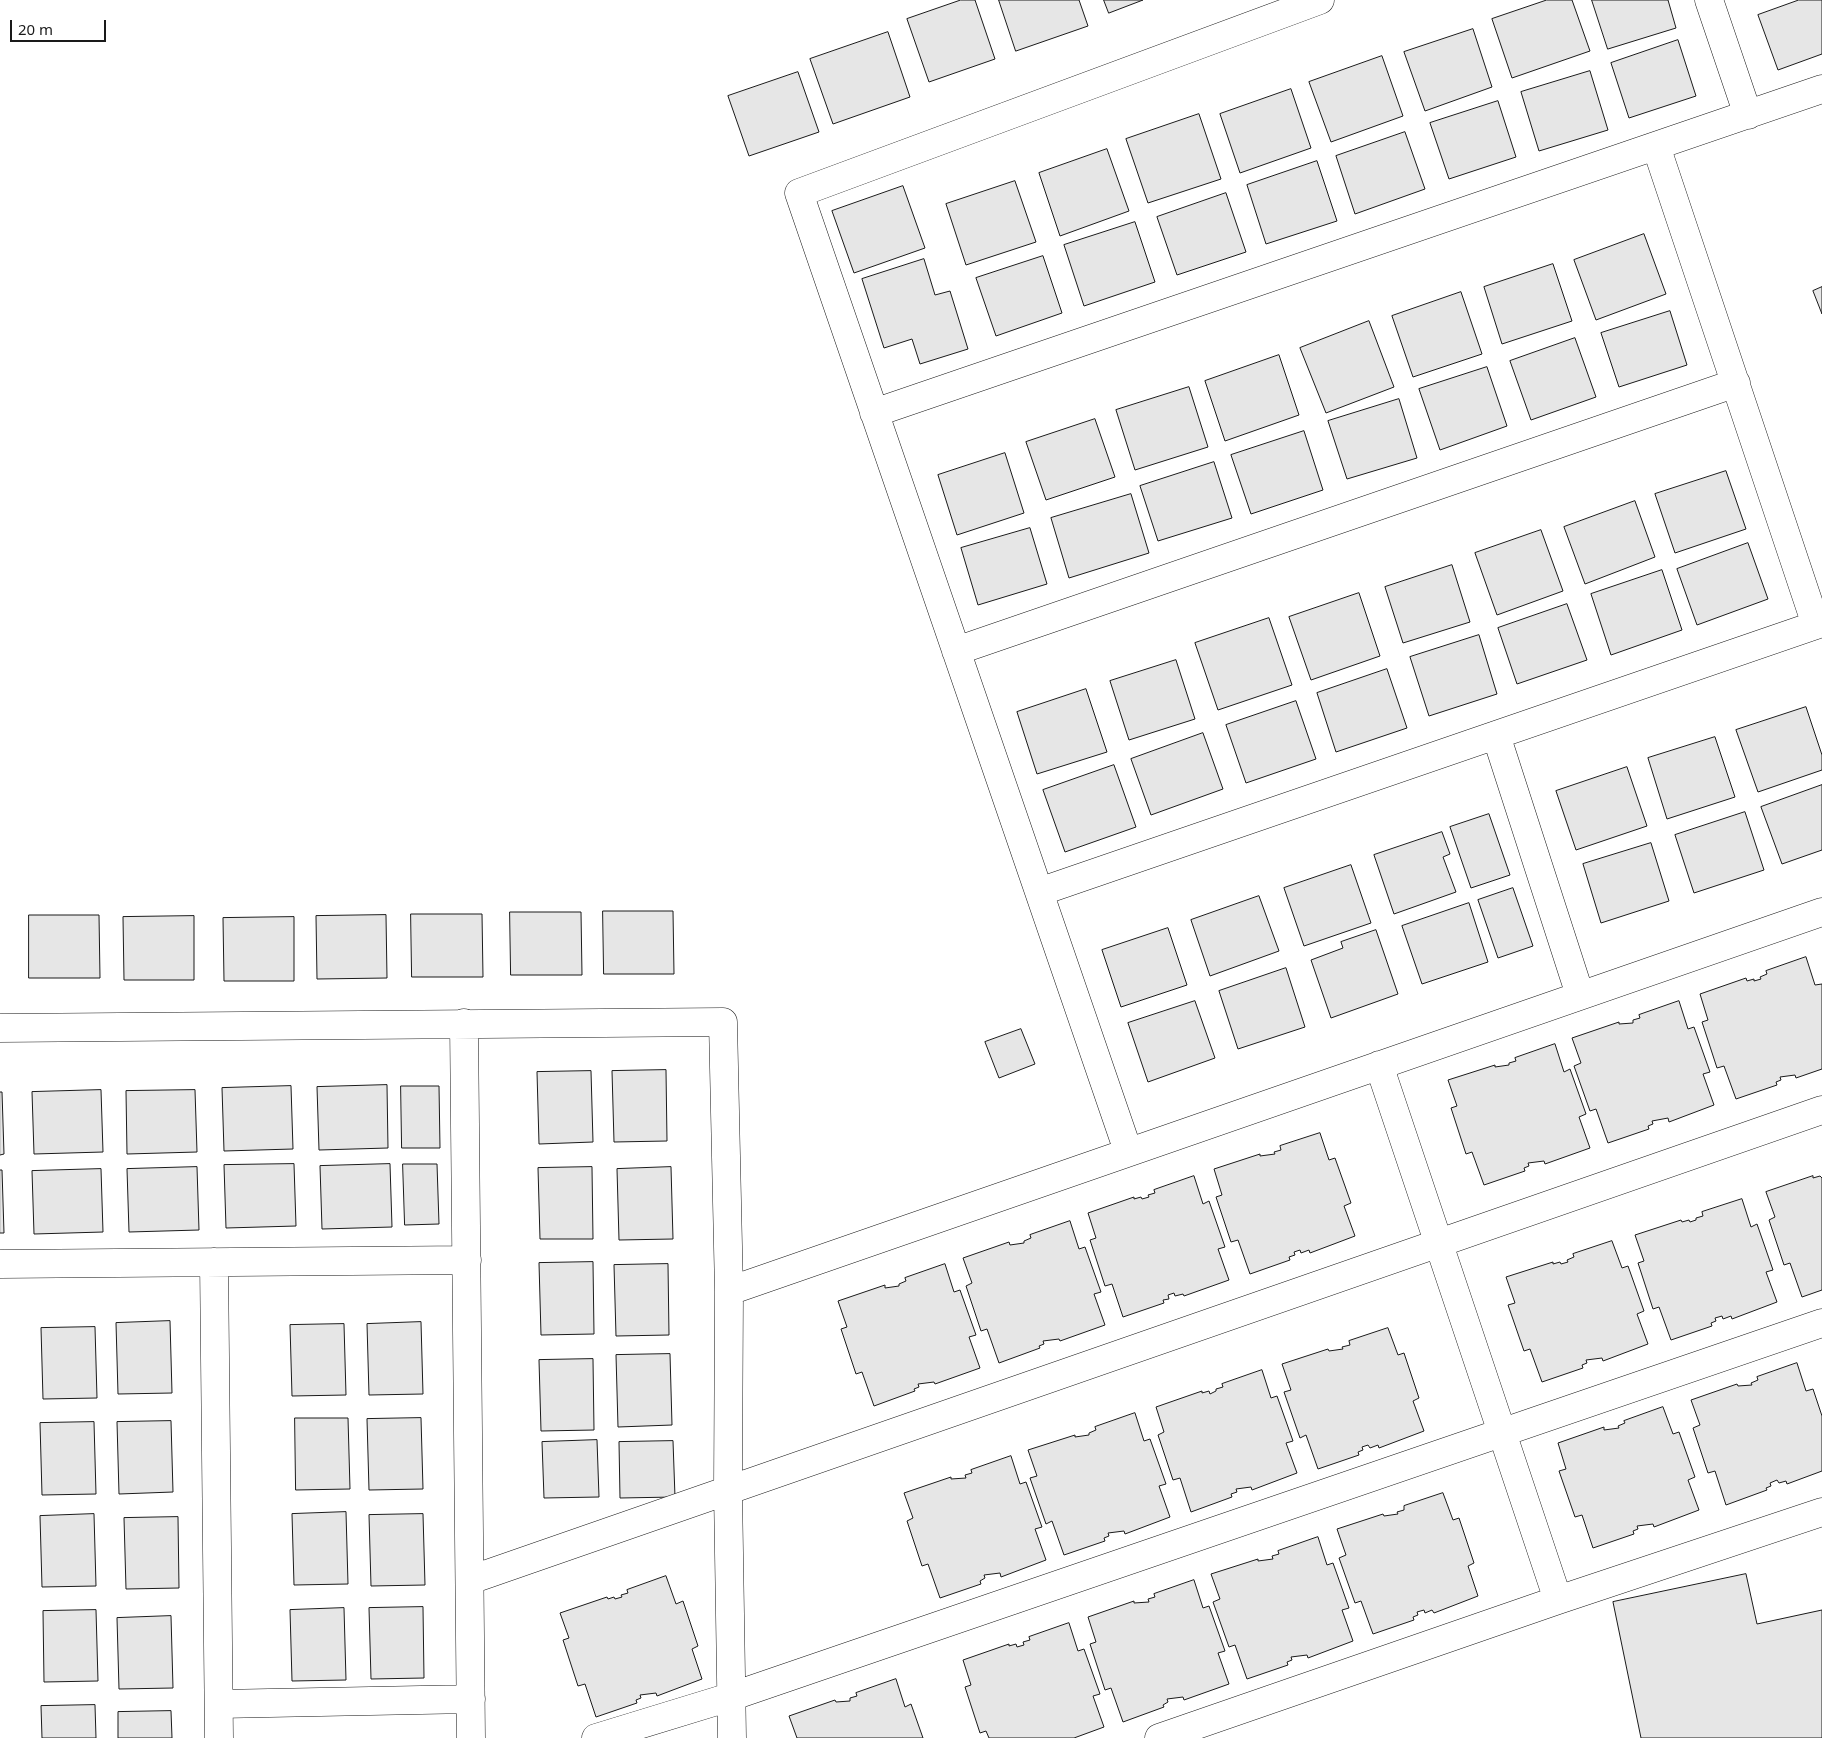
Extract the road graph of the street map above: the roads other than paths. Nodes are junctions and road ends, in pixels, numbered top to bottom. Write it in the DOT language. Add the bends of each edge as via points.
graph roads {
  1 [pos="1320,0"];
  2 [pos="1709,0"];
  3 [pos="1822,89"];
  4 [pos="1748,115"];
  5 [pos="1656,146"];
  6 [pos="1736,383"];
  7 [pos="874,412"];
  8 [pos="1819,624"];
  9 [pos="956,651"];
  10 [pos="1496,735"];
  11 [pos="1039,892"];
  12 [pos="1822,912"];
  13 [pos="1580,995"];
  14 [pos="464,1024"];
  15 [pos="0,1028"];
  16 [pos="1379,1065"];
  17 [pos="1822,1110"];
  18 [pos="1128,1151"];
  19 [pos="1439,1244"];
  20 [pos="466,1260"];
  21 [pos="214,1262"];
  22 [pos="0,1264"];
  23 [pos="729,1291"];
  24 [pos="1822,1323"];
  25 [pos="1502,1433"];
  26 [pos="728,1491"];
  27 [pos="1822,1512"];
  28 [pos="470,1580"];
  29 [pos="1558,1600"];
  30 [pos="730,1696"];
  31 [pos="470,1699"];
  32 [pos="219,1704"];
  33 [pos="219,1738"];
  34 [pos="471,1738"];
  35 [pos="596,1738"];
  36 [pos="732,1738"];
  37 [pos="1158,1738"];
  1 -- 7 [label="street" via="799,192"];
  2 -- 4 [label="street"];
  3 -- 4 [label="street"];
  4 -- 5 [label="street"];
  5 -- 6 [label="street"];
  5 -- 7 [label="street"];
  6 -- 8 [label="street"];
  6 -- 9 [label="street"];
  7 -- 9 [label="street"];
  8 -- 10 [label="street"];
  9 -- 11 [label="street"];
  10 -- 11 [label="street"];
  10 -- 13 [label="street"];
  11 -- 18 [label="street"];
  12 -- 13 [label="street"];
  13 -- 16 [label="street"];
  14 -- 15 [label="street"];
  14 -- 20 [label="street"];
  14 -- 23 [label="street" via="723,1022"];
  16 -- 18 [label="street"];
  16 -- 19 [label="street"];
  17 -- 19 [label="street"];
  18 -- 23 [label="street"];
  19 -- 25 [label="street"];
  19 -- 26 [label="street"];
  20 -- 21 [label="street"];
  20 -- 28 [label="street"];
  21 -- 22 [label="street"];
  21 -- 32 [label="street"];
  23 -- 26 [label="street"];
  24 -- 25 [label="street"];
  25 -- 29 [label="street"];
  25 -- 30 [label="street"];
  26 -- 28 [label="street"];
  26 -- 30 [label="street"];
  27 -- 29 [label="street"];
  28 -- 31 [label="street"];
  29 -- 37 [label="street"];
  30 -- 35 [label="street"];
  30 -- 36 [label="street"];
  31 -- 32 [label="street"];
  31 -- 34 [label="street"];
  32 -- 33 [label="street"];
}
